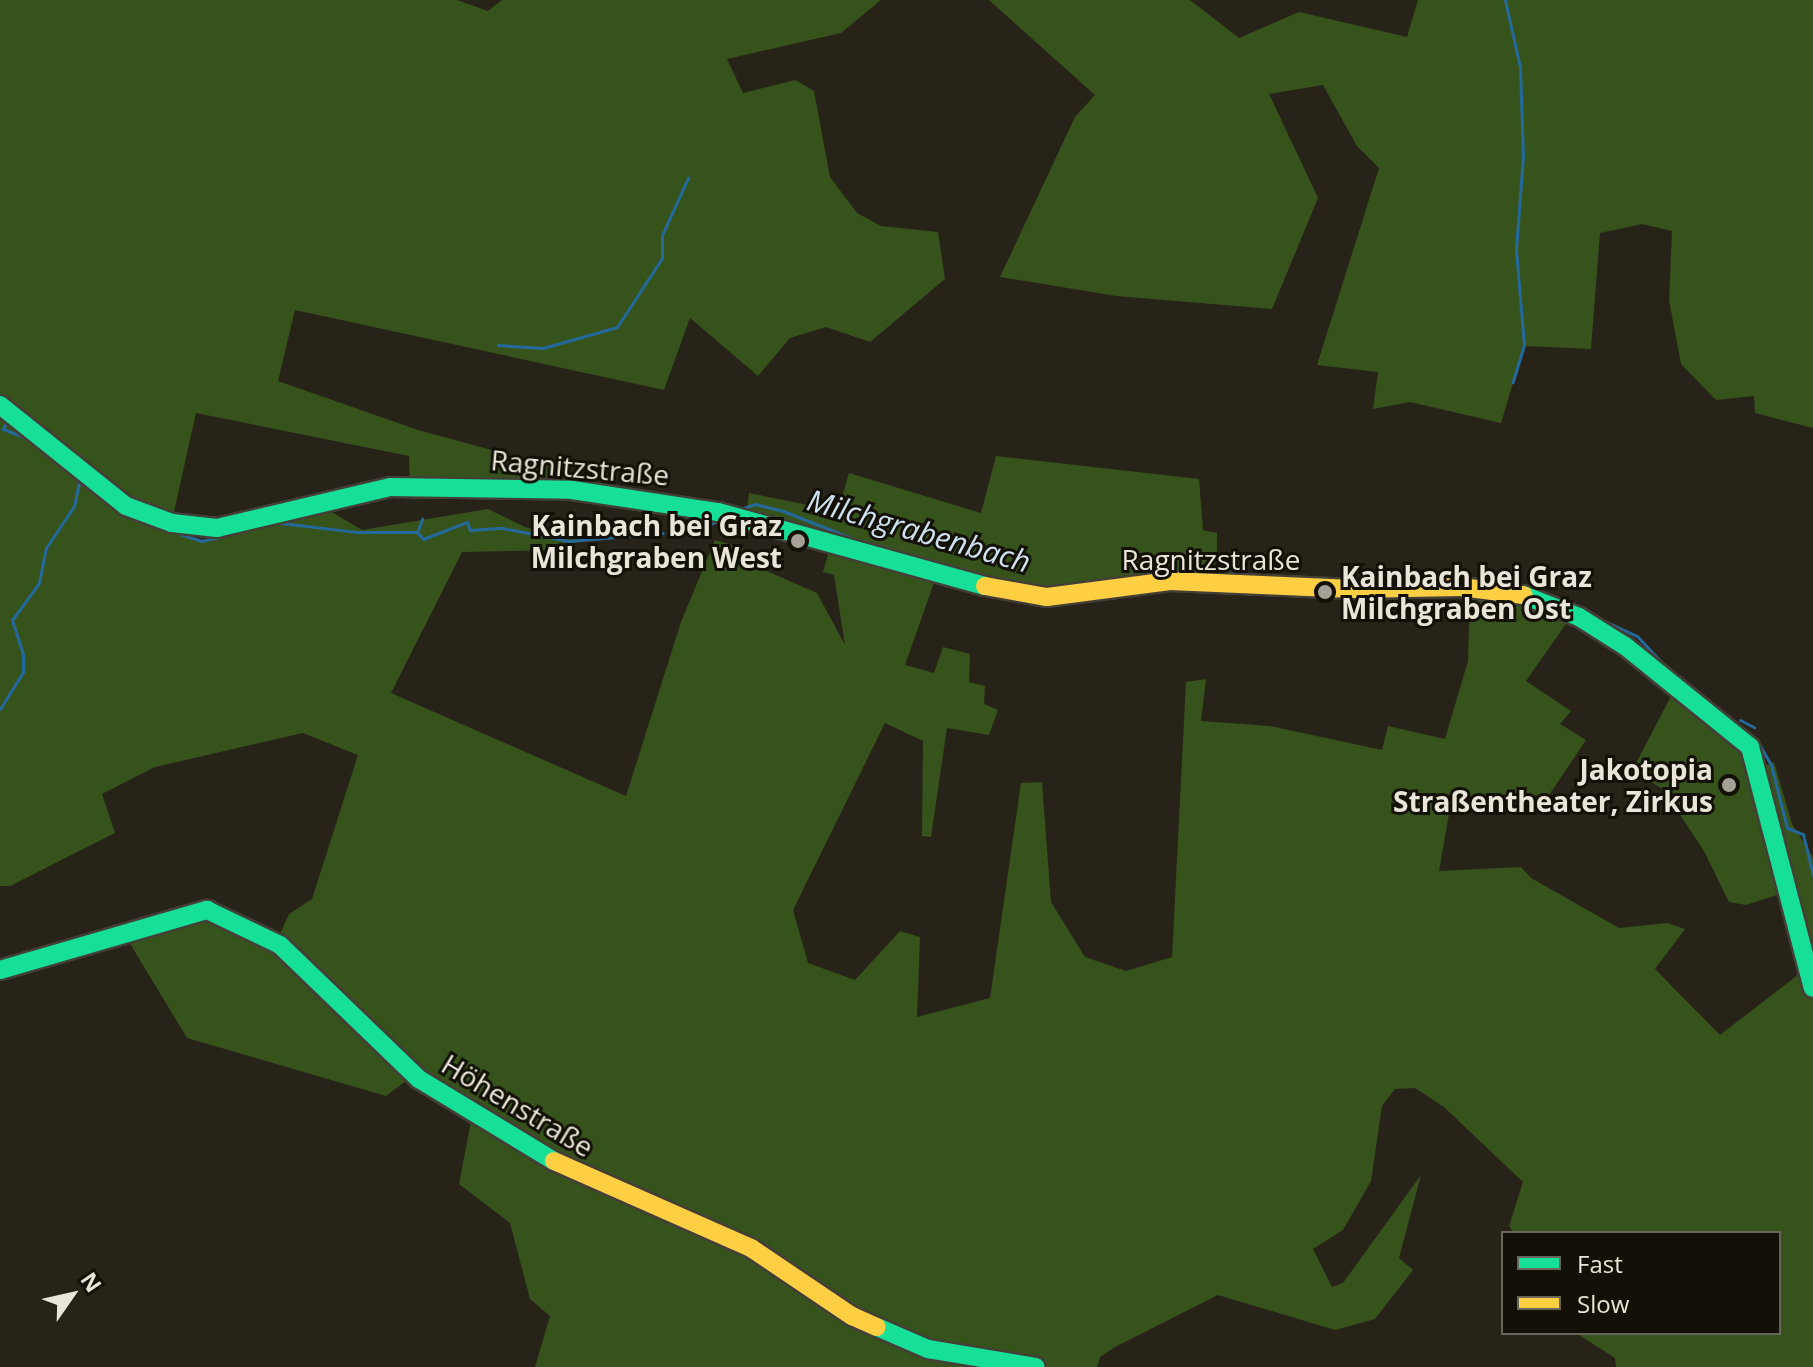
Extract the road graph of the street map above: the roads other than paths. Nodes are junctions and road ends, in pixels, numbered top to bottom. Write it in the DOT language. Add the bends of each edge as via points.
graph roads {
  1 [pos="0,405"];
  2 [pos="0,970"];
  3 [pos="1813,988"];
  4 [pos="1036,1367"];
  1 -- 3 [label="main road, Ragnitzstraße" via="126,506 172,523 217,528 390,487 572,490 718,512 926,565 1010,593 1047,597 1170,581 1363,589 1461,587 1525,595 1579,617 1625,646 1750,747"];
  2 -- 4 [label="main road, Höhenstraße" via="207,910 280,945 419,1079 573,1173 751,1248 852,1316 928,1349"];
}
